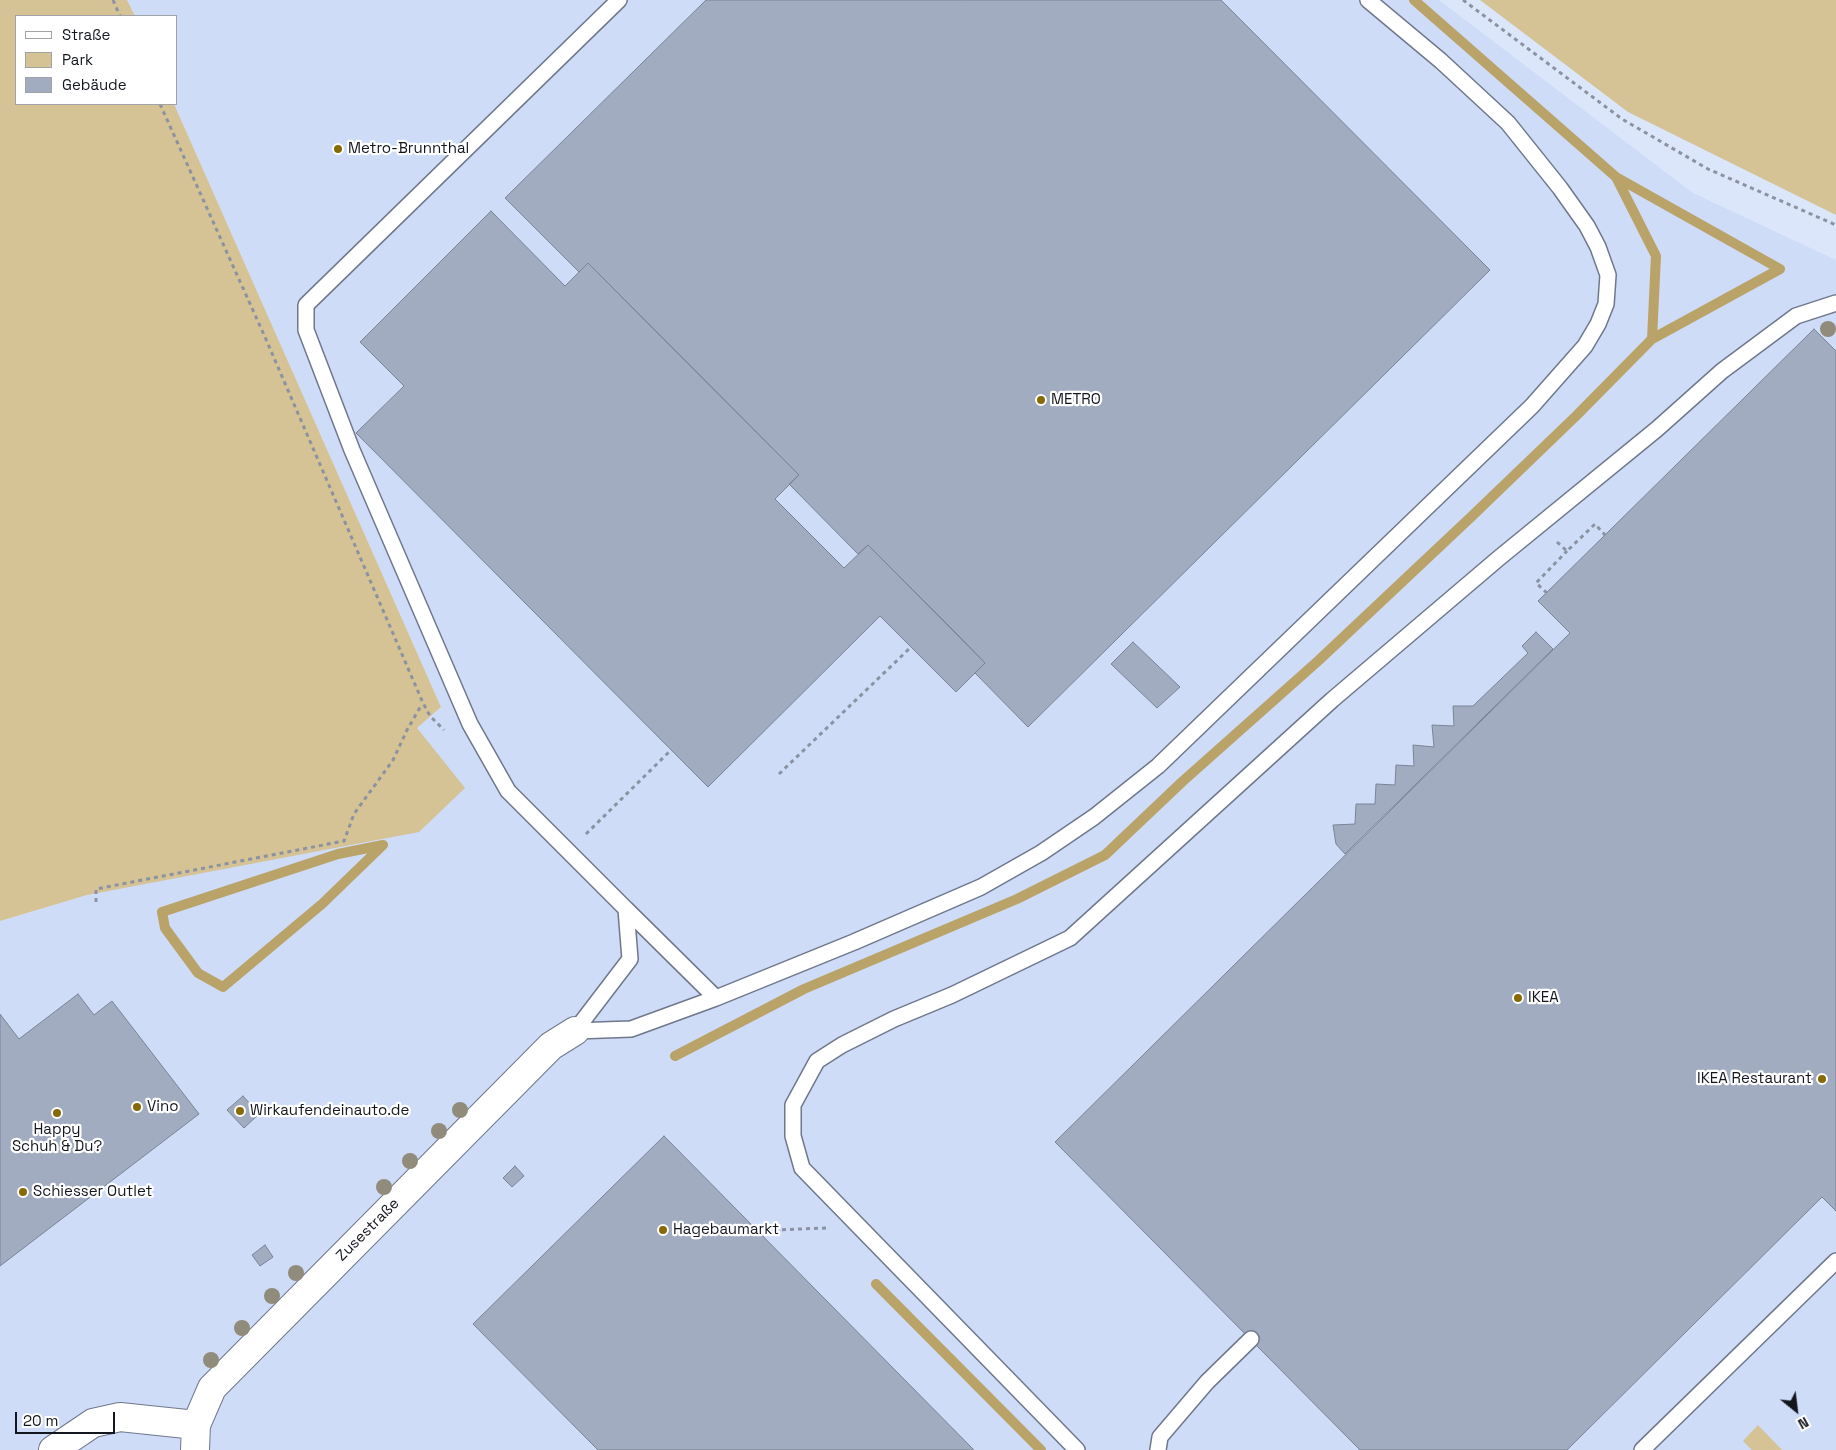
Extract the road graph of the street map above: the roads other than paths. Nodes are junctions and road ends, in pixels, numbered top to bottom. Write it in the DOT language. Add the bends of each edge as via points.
graph roads {
  1 [pos="619,0"];
  2 [pos="1368,0"];
  3 [pos="1836,303"];
  4 [pos="626,909"];
  5 [pos="716,998"];
  6 [pos="575,1031"];
  7 [pos="1836,1261"];
  8 [pos="1250,1340"];
  9 [pos="195,1438"];
  10 [pos="53,1450"];
  11 [pos="1077,1450"];
  12 [pos="1158,1450"];
  13 [pos="1642,1450"];
  1 -- 4 [label="lane" via="306,305 306,330 352,450 470,724 508,791"];
  2 -- 5 [label="lane" via="1508,123 1587,226 1608,275 1606,304 1585,346 1532,406 1187,739 1094,817 1041,853 980,887"];
  3 -- 11 [label="lane" via="1796,316 1722,371 1332,700 1070,938 885,1024 817,1061 793,1105 793,1136 802,1168"];
  4 -- 5 [label="lane"];
  4 -- 6 [label="lane" via="630,959"];
  5 -- 6 [label="lane" via="632,1029"];
  6 -- 9 [label="street, Zusestraße" via="551,1046 212,1388"];
  7 -- 13 [label="lane"];
  8 -- 12 [label="lane" via="1207,1382 1160,1437"];
  9 -- 10 [label="street" via="120,1416 93,1423"];
}
